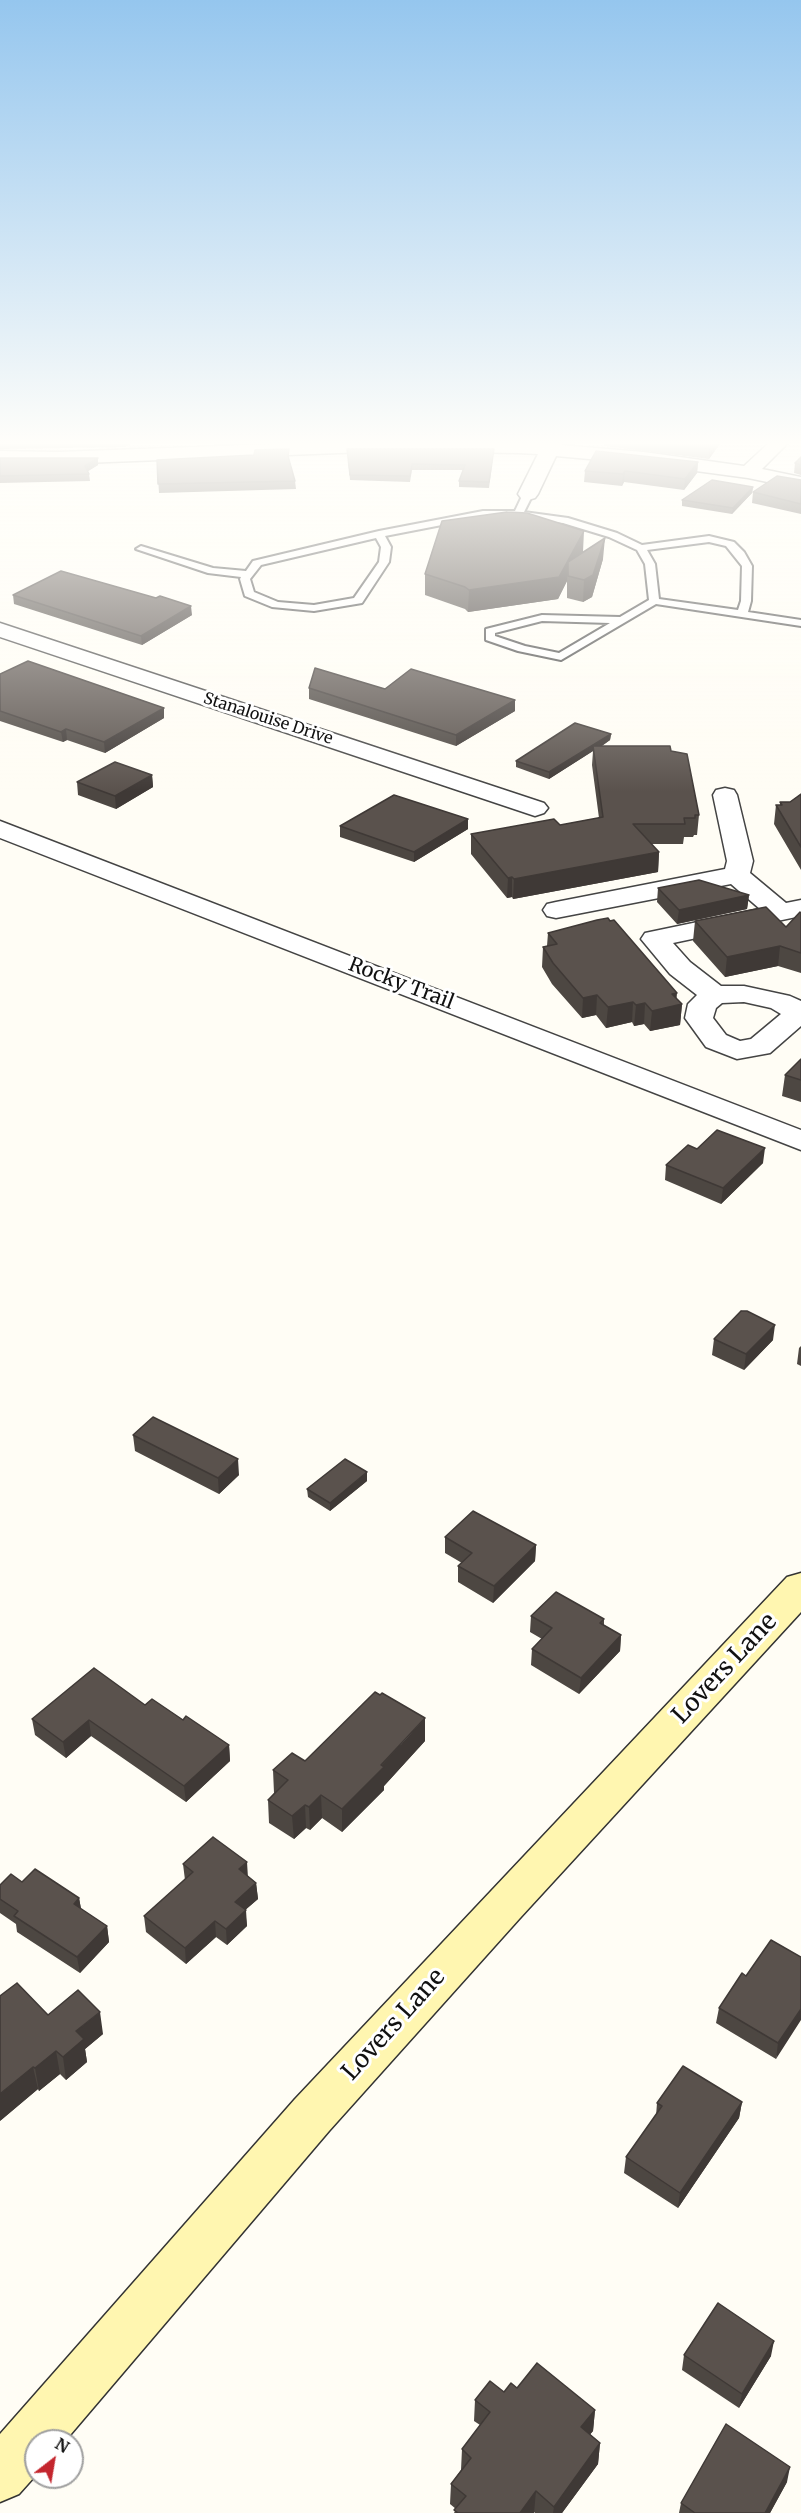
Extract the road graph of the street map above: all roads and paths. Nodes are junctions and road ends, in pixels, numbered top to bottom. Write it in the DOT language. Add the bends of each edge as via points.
graph roads {
  1 [pos="168,557"];
  2 [pos="281,557"];
  3 [pos="385,557"];
  4 [pos="646,557"];
  5 [pos="742,557"];
  6 [pos="249,574"];
  7 [pos="654,601"];
  8 [pos="742,613"];
  9 [pos="621,620"];
  10 [pos="801,623"];
  11 [pos="0,630"];
  12 [pos="725,795"];
  13 [pos="535,808"];
  14 [pos="0,830"];
  15 [pos="736,875"];
  16 [pos="618,898"];
  17 [pos="556,910"];
  18 [pos="791,910"];
  19 [pos="655,939"];
  20 [pos="715,995"];
  21 [pos="801,1142"];
  22 [pos="801,1587"];
  23 [pos="0,2475"];
  1 -- 6 [label="lane" via="212,571"];
  2 -- 6 [label="lane" via="257,563"];
  3 -- 6 [label="lane" via="358,601 314,608 276,605 249,594 245,579"];
  4 -- 7 [label="lane"];
  5 -- 8 [label="lane" via="747,566"];
  7 -- 8 [label="lane"];
  7 -- 9 [label="lane"];
  8 -- 10 [label="lane"];
  9 -- 9 [label="lane" via="542,618 490,631 490,638 561,657"];
  11 -- 13 [label="street, Stanalouise Drive"];
  12 -- 15 [label="street" via="740,861"];
  14 -- 21 [label="street, Rocky Trail"];
  15 -- 16 [label="street"];
  15 -- 18 [label="street"];
  16 -- 17 [label="street"];
  16 -- 19 [label="street"];
  18 -- 19 [label="street"];
  19 -- 20 [label="street" via="680,968"];
  22 -- 23 [label="main road, Lovers Lane" via="312,2115"];
}
